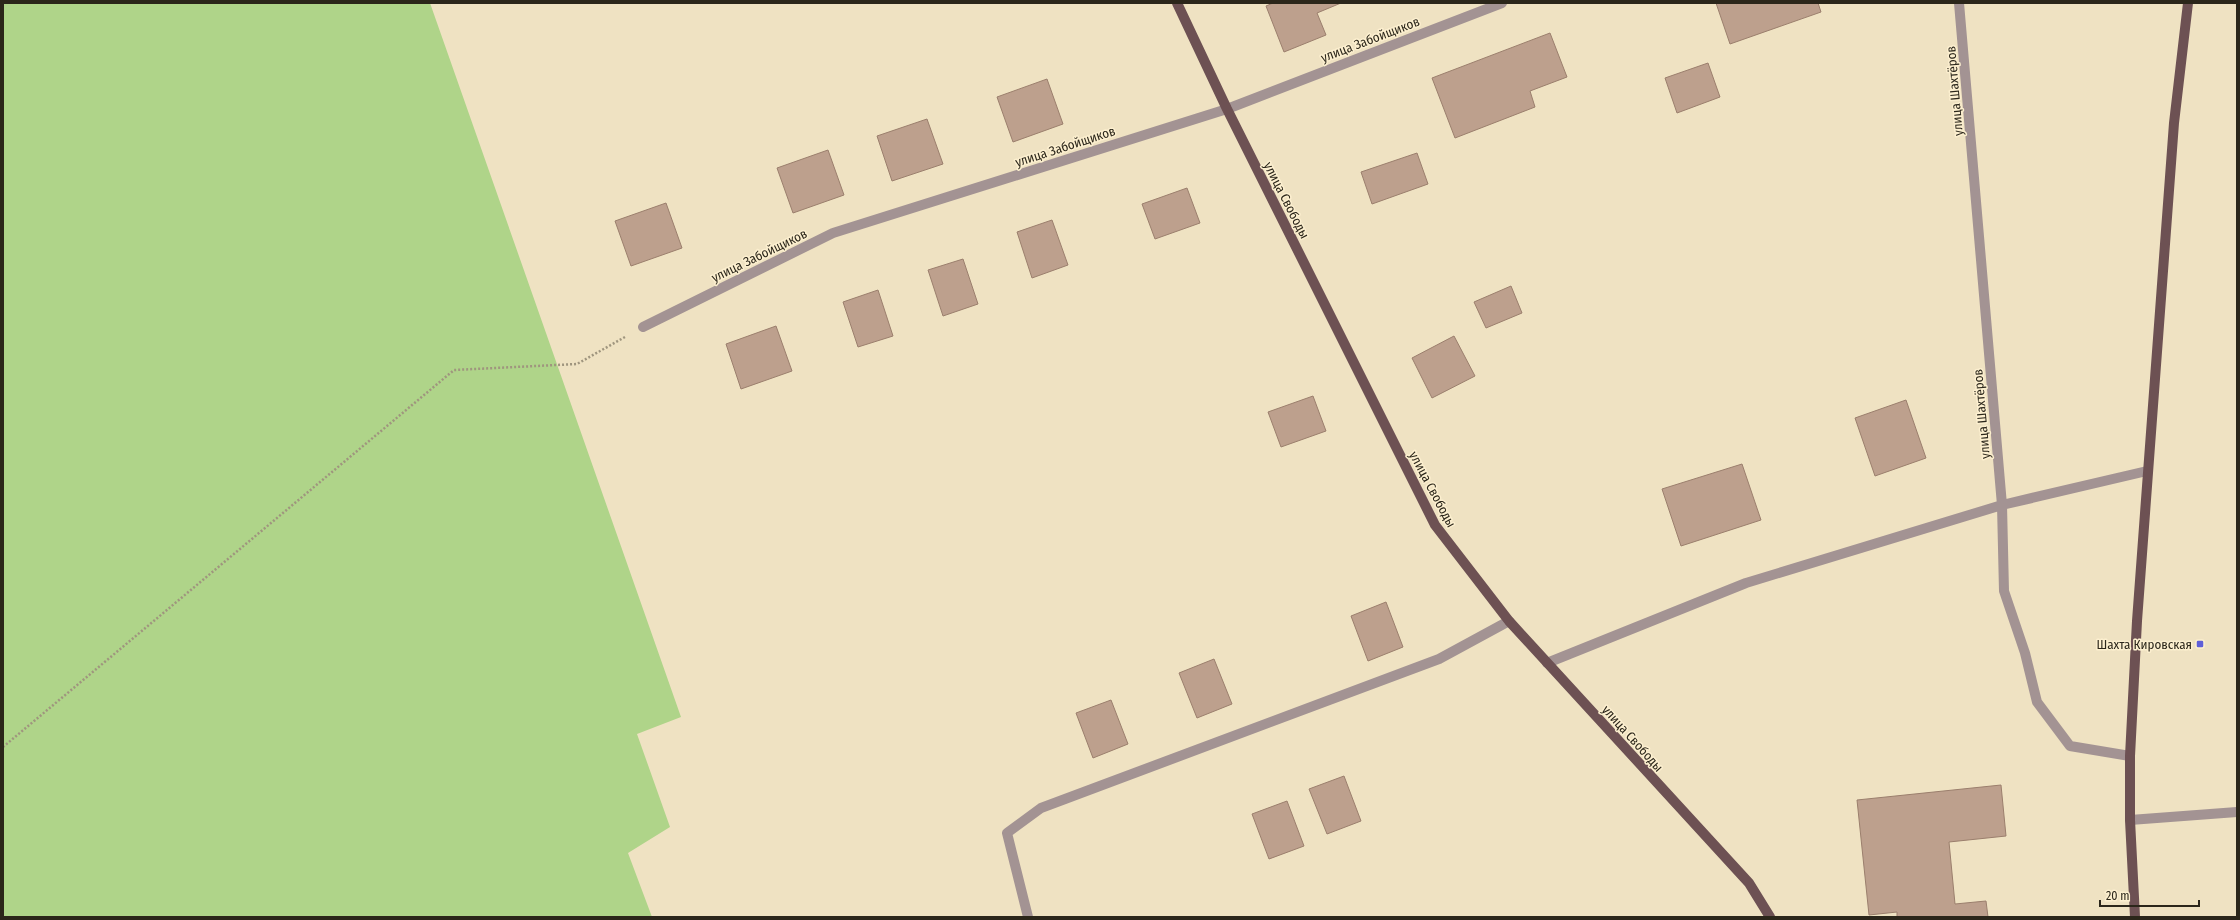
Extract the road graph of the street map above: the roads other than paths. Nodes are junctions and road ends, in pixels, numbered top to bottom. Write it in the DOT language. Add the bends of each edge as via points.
graph roads {
  1 [pos="1177,3"];
  2 [pos="1502,3"];
  3 [pos="1960,3"];
  4 [pos="2188,3"];
  5 [pos="1227,109"];
  6 [pos="643,327"];
  7 [pos="2148,471"];
  8 [pos="2002,505"];
  9 [pos="1509,621"];
  10 [pos="1547,664"];
  11 [pos="2130,756"];
  12 [pos="2237,812"];
  13 [pos="2130,820"];
  14 [pos="1028,917"];
  15 [pos="1770,917"];
  16 [pos="2135,917"];
  1 -- 5 [label="main road, улица Свободы"];
  2 -- 5 [label="street, улица Забойщиков"];
  3 -- 8 [label="street, улица Шахтёров"];
  4 -- 7 [label="main road" via="2174,123"];
  5 -- 6 [label="street, улица Забойщиков" via="833,233"];
  5 -- 9 [label="main road, улица Свободы" via="1435,525"];
  7 -- 8 [label="street"];
  7 -- 11 [label="main road"];
  8 -- 10 [label="street" via="1746,583"];
  8 -- 11 [label="street, улица Шахтёров" via="2004,591 2025,653 2037,702 2070,746"];
  9 -- 10 [label="main road, улица Свободы"];
  9 -- 14 [label="street" via="1439,659 1041,808 1007,833"];
  10 -- 15 [label="main road, улица Свободы" via="1749,883"];
  11 -- 13 [label="main road"];
  12 -- 13 [label="street"];
  13 -- 16 [label="main road"];
}
